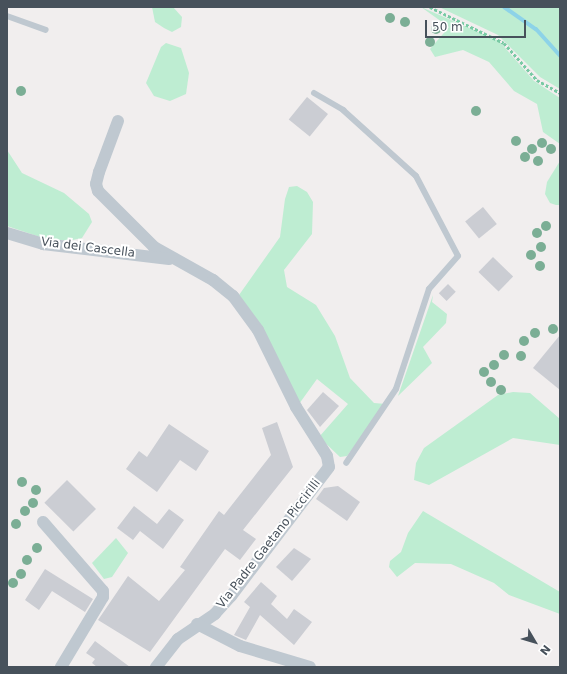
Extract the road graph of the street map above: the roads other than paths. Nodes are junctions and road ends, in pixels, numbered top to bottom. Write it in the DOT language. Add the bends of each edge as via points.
graph roads {
  1 [pos="7,16"];
  2 [pos="46,30"];
  3 [pos="314,93"];
  4 [pos="118,121"];
  5 [pos="7,232"];
  6 [pos="171,259"];
  7 [pos="346,463"];
  8 [pos="43,522"];
  9 [pos="198,624"];
  10 [pos="64,666"];
  11 [pos="156,667"];
  12 [pos="310,667"];
  1 -- 2 [label="lane"];
  3 -- 7 [label="lane" via="349,114 416,176 458,256 429,290 396,389"];
  4 -- 6 [label="street" via="96,184 125,220"];
  5 -- 6 [label="street, Via dei Cascella" via="43,244"];
  6 -- 9 [label="street, Via Padre Gaetano Piccirilli" via="213,280 247,313 296,407 327,456 328,467 231,596 215,614"];
  8 -- 10 [label="street" via="103,591 103,597"];
  9 -- 11 [label="street, Via Padre Gaetano Piccirilli" via="178,639"];
  9 -- 12 [label="street" via="240,646"];
}
